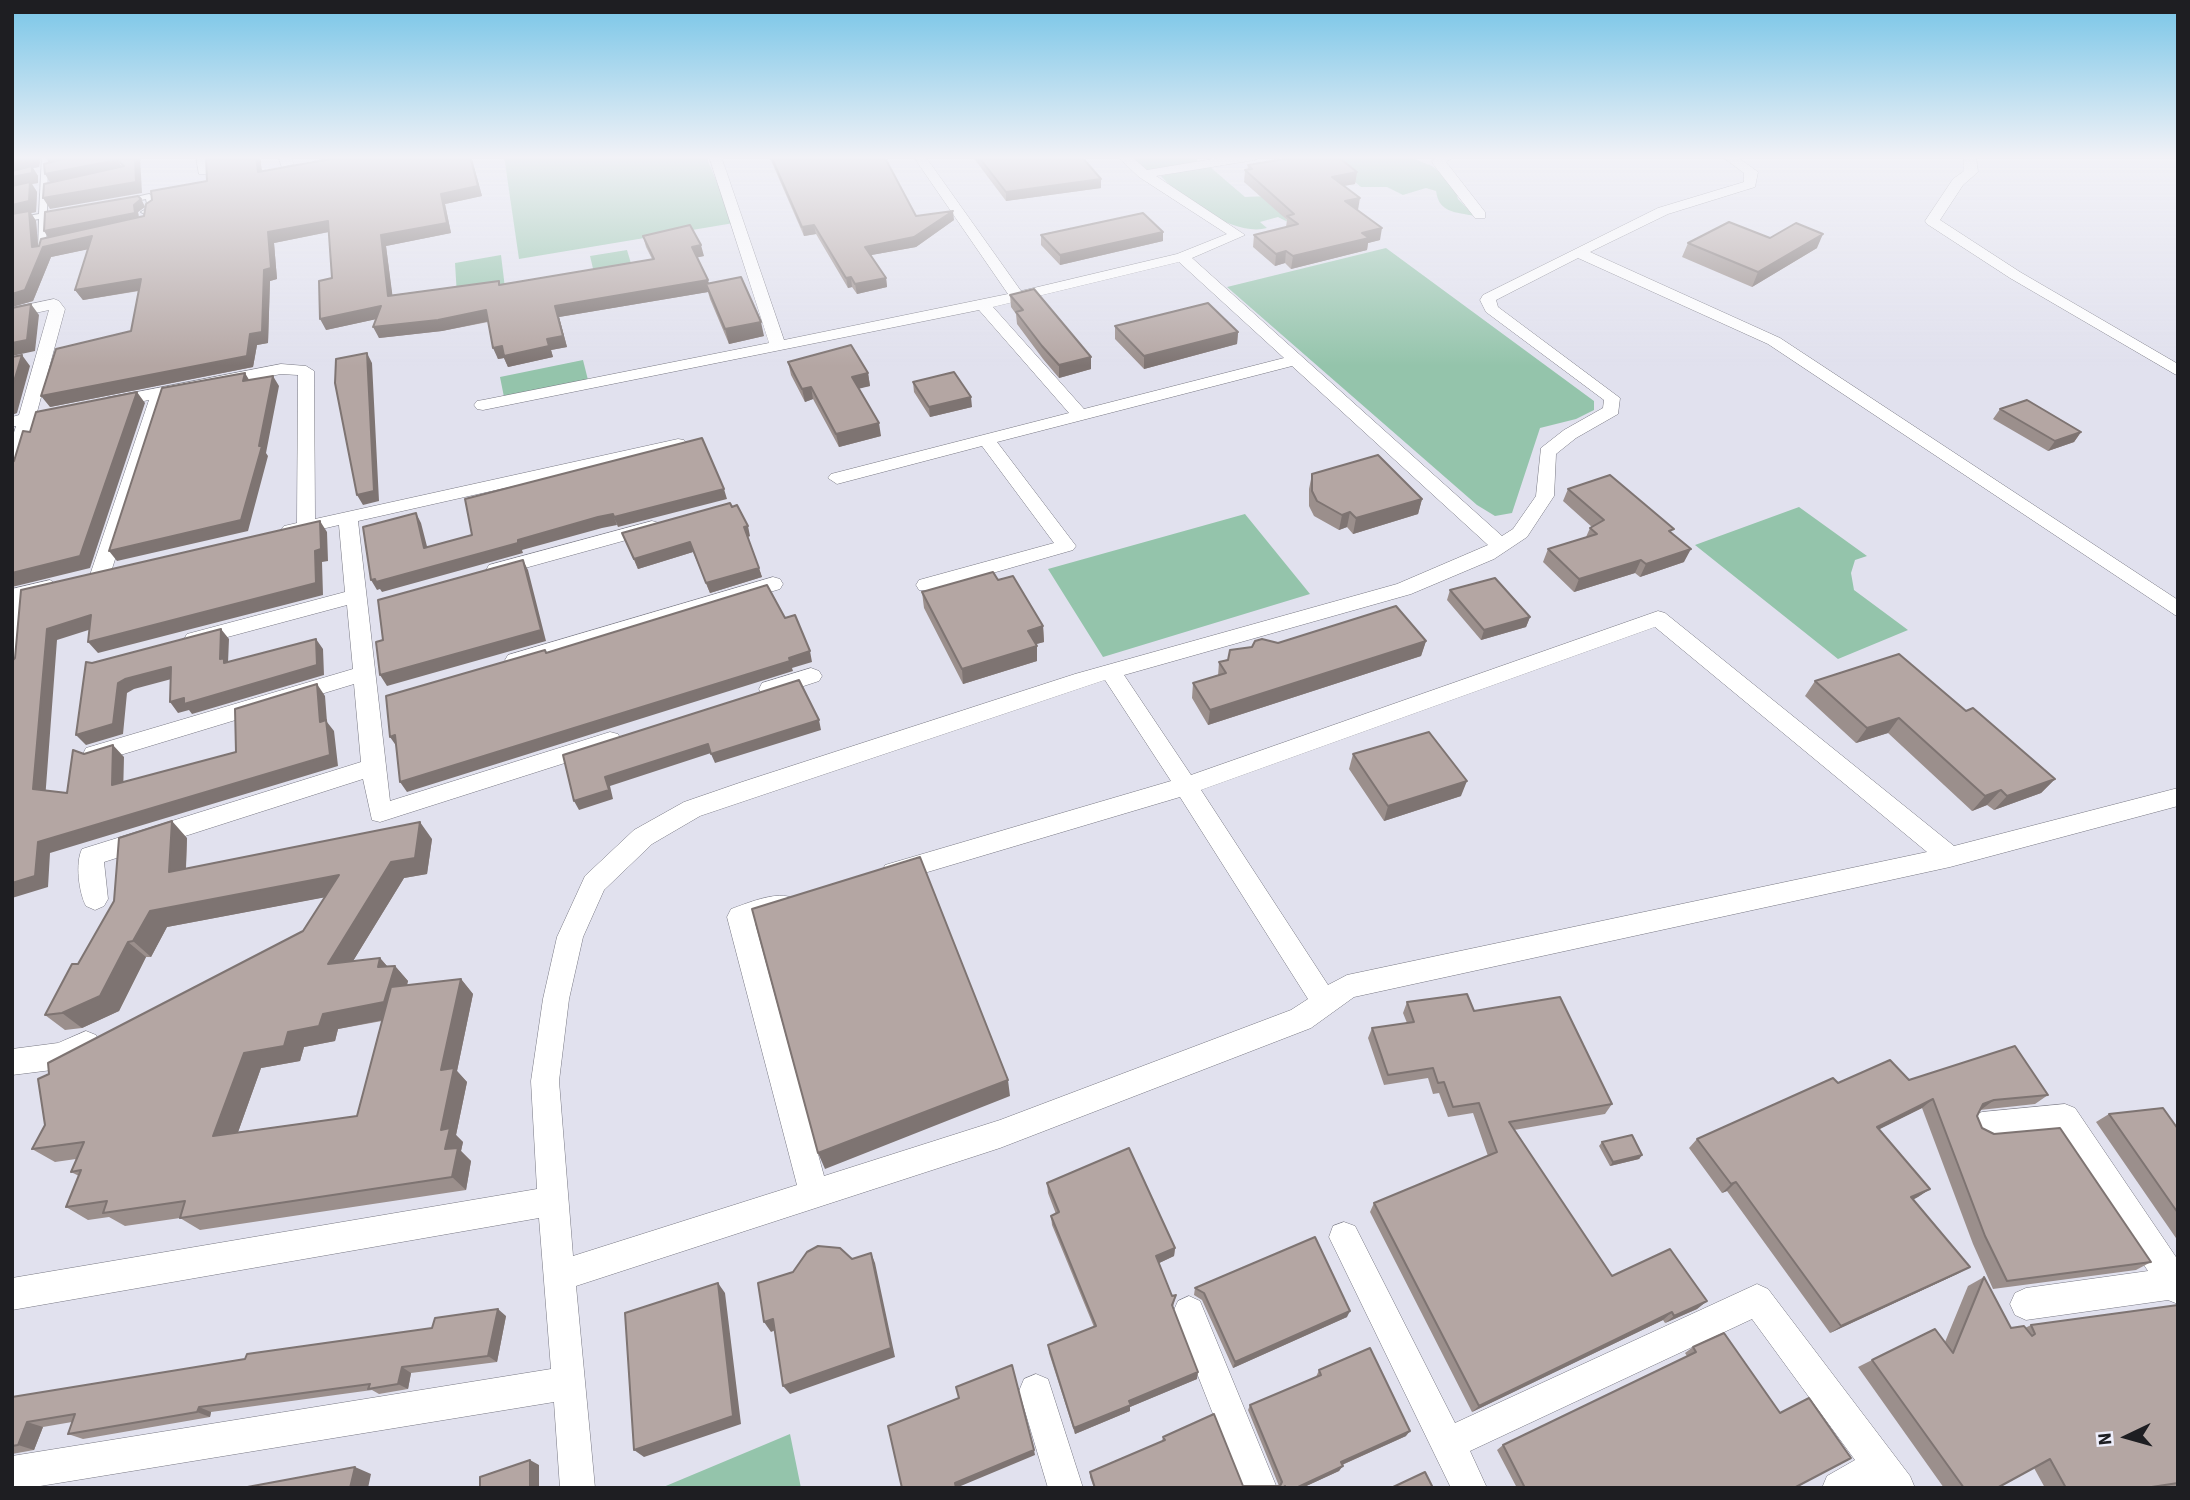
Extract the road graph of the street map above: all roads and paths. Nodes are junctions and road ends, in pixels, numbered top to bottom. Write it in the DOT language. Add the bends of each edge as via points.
graph roads {
  1 [pos="43,226"];
  2 [pos="738,226"];
  3 [pos="968,226"];
  4 [pos="1224,226"];
  5 [pos="1633,226"];
  6 [pos="1940,226"];
  7 [pos="55,243"];
  8 [pos="42,249"];
  9 [pos="1579,253"];
  10 [pos="1182,257"];
  11 [pos="1017,297"];
  12 [pos="984,305"];
  13 [pos="12,313"];
  14 [pos="778,345"];
  15 [pos="44,357"];
  16 [pos="1296,360"];
  17 [pos="23,361"];
  18 [pos="2178,371"];
  19 [pos="160,393"];
  20 [pos="483,405"];
  21 [pos="1082,416"];
  22 [pos="20,420"];
  23 [pos="986,440"];
  24 [pos="678,444"];
  25 [pos="12,472"];
  26 [pos="837,478"];
  27 [pos="348,517"];
  28 [pos="675,520"];
  29 [pos="306,526"];
  30 [pos="268,536"];
  31 [pos="1501,546"];
  32 [pos="126,569"];
  33 [pos="100,575"];
  34 [pos="477,575"];
  35 [pos="773,584"];
  36 [pos="926,585"];
  37 [pos="15,596"];
  38 [pos="362,603"];
  39 [pos="2178,610"];
  40 [pos="167,646"];
  41 [pos="499,664"];
  42 [pos="12,669"];
  43 [pos="1110,671"];
  44 [pos="365,673"];
  45 [pos="811,676"];
  46 [pos="746,697"];
  47 [pos="628,734"];
  48 [pos="94,754"];
  49 [pos="373,767"];
  50 [pos="1186,786"];
  51 [pos="2178,797"];
  52 [pos="1950,857"];
  53 [pos="871,878"];
  54 [pos="806,898"];
  55 [pos="95,899"];
  56 [pos="1325,1003"];
  57 [pos="105,1035"];
  58 [pos="12,1062"];
  59 [pos="1982,1126"];
  60 [pos="814,1194"];
  61 [pos="553,1201"];
  62 [pos="1343,1237"];
  63 [pos="559,1276"];
  64 [pos="2176,1286"];
  65 [pos="12,1294"];
  66 [pos="2026,1304"];
  67 [pos="1189,1312"];
  68 [pos="569,1383"];
  69 [pos="1036,1391"];
  70 [pos="1448,1444"];
  71 [pos="12,1473"];
  72 [pos="1889,1476"];
  73 [pos="578,1488"];
  74 [pos="1066,1488"];
  75 [pos="1260,1488"];
  76 [pos="1470,1488"];
  77 [pos="1839,1488"];
  1 -- 8 [label="lane"];
  2 -- 14 [label="street"];
  3 -- 11 [label="street"];
  4 -- 10 [label="street" via="1238,235"];
  5 -- 9 [label="street"];
  6 -- 18 [label="street"];
  7 -- 8 [label="lane"];
  9 -- 31 [label="street" via="1488,300 1505,321 1612,398 1612,410 1547,452 1545,496 1520,533"];
  9 -- 39 [label="street" via="1774,341"];
  10 -- 11 [label="street"];
  10 -- 16 [label="street"];
  11 -- 12 [label="street"];
  12 -- 14 [label="street"];
  12 -- 21 [label="street"];
  13 -- 15 [label="street" via="54,304 57,309"];
  14 -- 20 [label="street"];
  15 -- 17 [label="street"];
  15 -- 22 [label="street"];
  16 -- 21 [label="street"];
  16 -- 31 [label="street"];
  19 -- 22 [label="street"];
  19 -- 29 [label="street" via="281,369 306,371"];
  19 -- 33 [label="street"];
  21 -- 23 [label="street"];
  22 -- 25 [label="street"];
  23 -- 26 [label="street"];
  23 -- 36 [label="street" via="1066,546"];
  24 -- 27 [label="street"];
  27 -- 29 [label="street"];
  27 -- 38 [label="street"];
  28 -- 34 [label="street"];
  29 -- 30 [label="street"];
  31 -- 43 [label="street" via="1404,589"];
  32 -- 33 [label="street"];
  33 -- 37 [label="street"];
  35 -- 41 [label="street"];
  37 -- 42 [label="street"];
  38 -- 40 [label="street"];
  38 -- 44 [label="street"];
  43 -- 50 [label="street"];
  43 -- 61 [label="street" via="692,809 643,837 594,883 570,937 550,1040 545,1081"];
  44 -- 48 [label="street"];
  44 -- 49 [label="street" via="375,701"];
  45 -- 46 [label="street"];
  47 -- 49 [label="street" via="380,813"];
  49 -- 55 [label="street" via="91,856"];
  50 -- 52 [label="street" via="1658,618"];
  50 -- 53 [label="street"];
  50 -- 56 [label="street"];
  51 -- 52 [label="street"];
  52 -- 56 [label="street" via="1348,987"];
  54 -- 60 [label="street" via="740,917"];
  56 -- 60 [label="street" via="1301,1018 1000,1134"];
  57 -- 58 [label="street" via="60,1056"];
  59 -- 64 [label="street" via="2064,1118"];
  60 -- 63 [label="street"];
  61 -- 63 [label="street"];
  61 -- 65 [label="street"];
  62 -- 70 [label="street"];
  63 -- 68 [label="street"];
  64 -- 66 [label="street"];
  67 -- 75 [label="street"];
  68 -- 71 [label="street"];
  68 -- 73 [label="street"];
  69 -- 74 [label="street"];
  70 -- 72 [label="street" via="1757,1300"];
  70 -- 76 [label="street"];
  72 -- 77 [label="street"];
}
